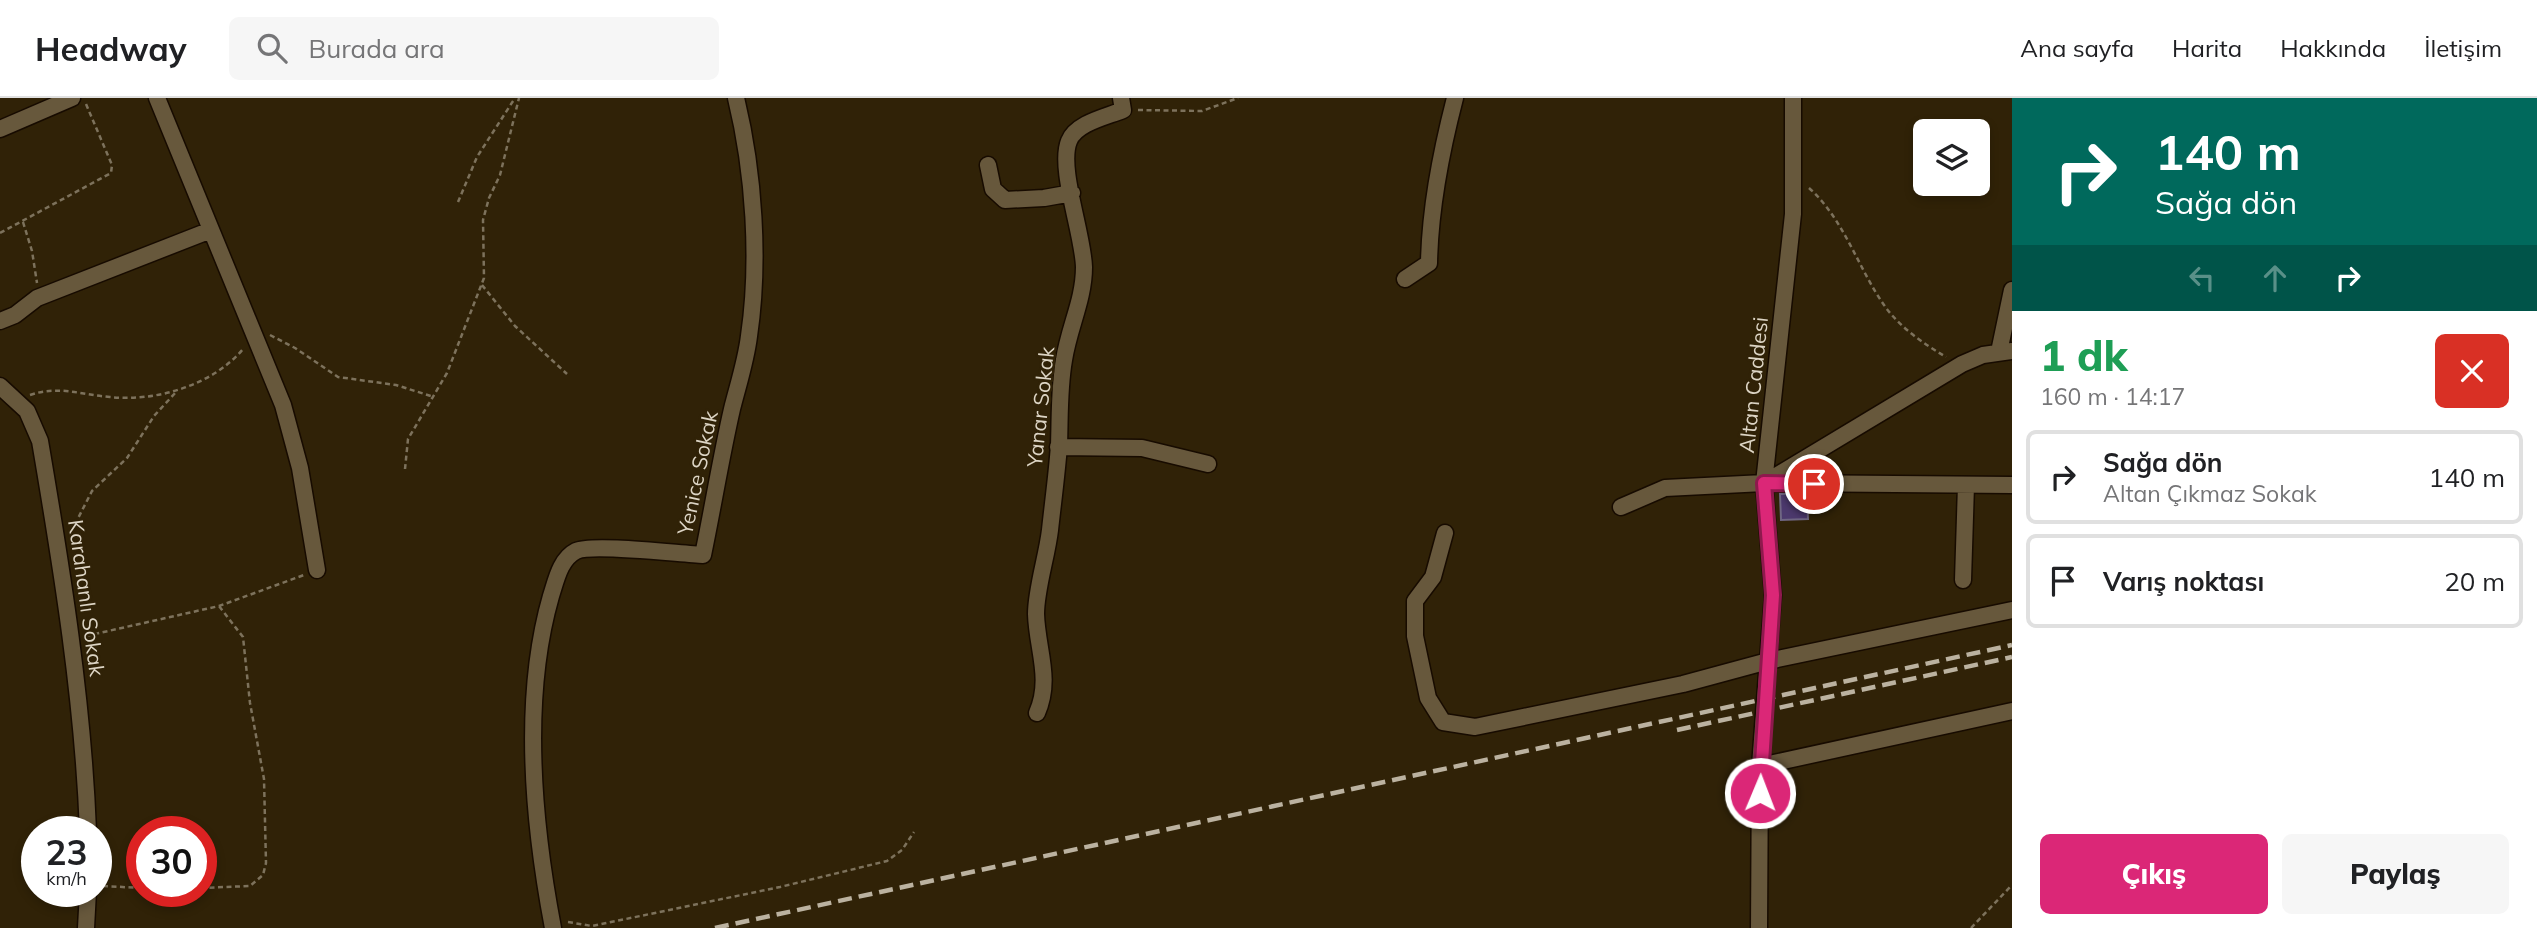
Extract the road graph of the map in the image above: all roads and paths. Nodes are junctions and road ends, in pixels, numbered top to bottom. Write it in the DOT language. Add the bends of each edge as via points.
graph roads {
  1 [pos="72,98"];
  2 [pos="83,98"];
  3 [pos="157,98"];
  4 [pos="517,98"];
  5 [pos="736,98"];
  6 [pos="1238,98"];
  7 [pos="1455,98"];
  8 [pos="1793,98"];
  9 [pos="1122,104"];
  10 [pos="0,129"];
  11 [pos="988,165"];
  12 [pos="1794,178"];
  13 [pos="1072,193"];
  14 [pos="458,202"];
  15 [pos="23,222"];
  16 [pos="211,230"];
  17 [pos="0,233"];
  18 [pos="1405,279"];
  19 [pos="482,285"];
  20 [pos="2012,290"];
  21 [pos="37,298"];
  22 [pos="0,321"];
  23 [pos="253,331"];
  24 [pos="2005,351"];
  25 [pos="1962,364"];
  26 [pos="567,374"];
  27 [pos="0,386"];
  28 [pos="179,389"];
  29 [pos="433,397"];
  30 [pos="18,401"];
  31 [pos="1058,447"];
  32 [pos="1208,464"];
  33 [pos="405,469"];
  34 [pos="1764,483"];
  35 [pos="1966,485"];
  36 [pos="2012,485"];
  37 [pos="1620,507"];
  38 [pos="1446,533"];
  39 [pos="69,538"];
  40 [pos="317,570"];
  41 [pos="1963,580"];
  42 [pos="219,606"];
  43 [pos="2012,610"];
  44 [pos="71,638"];
  45 [pos="1768,660"];
  46 [pos="2012,711"];
  47 [pos="1037,713"];
  48 [pos="1760,766"];
  49 [pos="87,816"];
  50 [pos="914,832"];
  51 [pos="2012,886"];
  52 [pos="217,887"];
  53 [pos="87,907"];
  54 [pos="552,923"];
  55 [pos="86,928"];
  56 [pos="1759,928"];
  57 [pos="1971,928"];
  1 -- 10 [label="street"];
  2 -- 15 [label="path" via="112,165 111,173"];
  3 -- 16 [label="street"];
  4 -- 14 [label="path" via="477,157"];
  4 -- 19 [label="path" via="500,175 483,219"];
  5 -- 54 [label="street, Yenice Sokak" via="750,168 753,306 703,555 587,548 574,552 561,567 542,633 535,681 535,758"];
  6 -- 9 [label="path" via="1202,111"];
  7 -- 18 [label="street" via="1429,227 1429,263"];
  8 -- 12 [label="street, Altan Caddesi"];
  9 -- 13 [label="street, Yanar Sokak" via="1072,135 1065,160"];
  11 -- 13 [label="street" via="993,189 1005,200"];
  12 -- 25 [label="path" via="1825,204 1885,306 1920,341"];
  12 -- 34 [label="street, Altan Caddesi"];
  13 -- 31 [label="street, Yanar Sokak" via="1083,252 1083,284 1063,364"];
  15 -- 17 [label="path"];
  15 -- 21 [label="path" via="35,265"];
  16 -- 21 [label="street"];
  16 -- 23 [label="street"];
  19 -- 26 [label="path" via="514,326"];
  19 -- 29 [label="path"];
  20 -- 24 [label="street"];
  21 -- 22 [label="street"];
  23 -- 28 [label="path" via="229,364"];
  23 -- 29 [label="path" via="274,336 338,377 396,385"];
  23 -- 40 [label="street" via="292,437"];
  24 -- 25 [label="street"];
  25 -- 34 [label="street"];
  27 -- 30 [label="street, Karahanlı Sokak"];
  28 -- 30 [label="path" via="128,398 49,390"];
  28 -- 39 [label="path" via="154,416 127,458 92,491"];
  29 -- 33 [label="path" via="408,439"];
  30 -- 44 [label="street, Karahanlı Sokak" via="33,420 40,441"];
  31 -- 32 [label="street" via="1142,449"];
  31 -- 47 [label="street, Yanar Sokak" via="1036,613 1045,674"];
  34 -- 35 [label="street"];
  34 -- 37 [label="street" via="1665,488"];
  34 -- 45 [label="street, Altan Caddesi" via="1773,595"];
  35 -- 36 [label="street"];
  35 -- 41 [label="street"];
  38 -- 45 [label="street" via="1433,577 1415,601 1415,636 1428,698 1443,722 1475,727 1683,684"];
  40 -- 42 [label="path"];
  42 -- 44 [label="path"];
  42 -- 52 [label="path" via="243,638 264,779 266,863 263,875 250,886"];
  43 -- 45 [label="street"];
  44 -- 49 [label="street, Karahanlı Sokak"];
  45 -- 48 [label="street, Altan Caddesi"];
  46 -- 48 [label="street"];
  48 -- 56 [label="street, Altan Caddesi"];
  50 -- 54 [label="path" via="887,861 592,926"];
  51 -- 57 [label="path"];
  53 -- 55 [label="street"];
}
